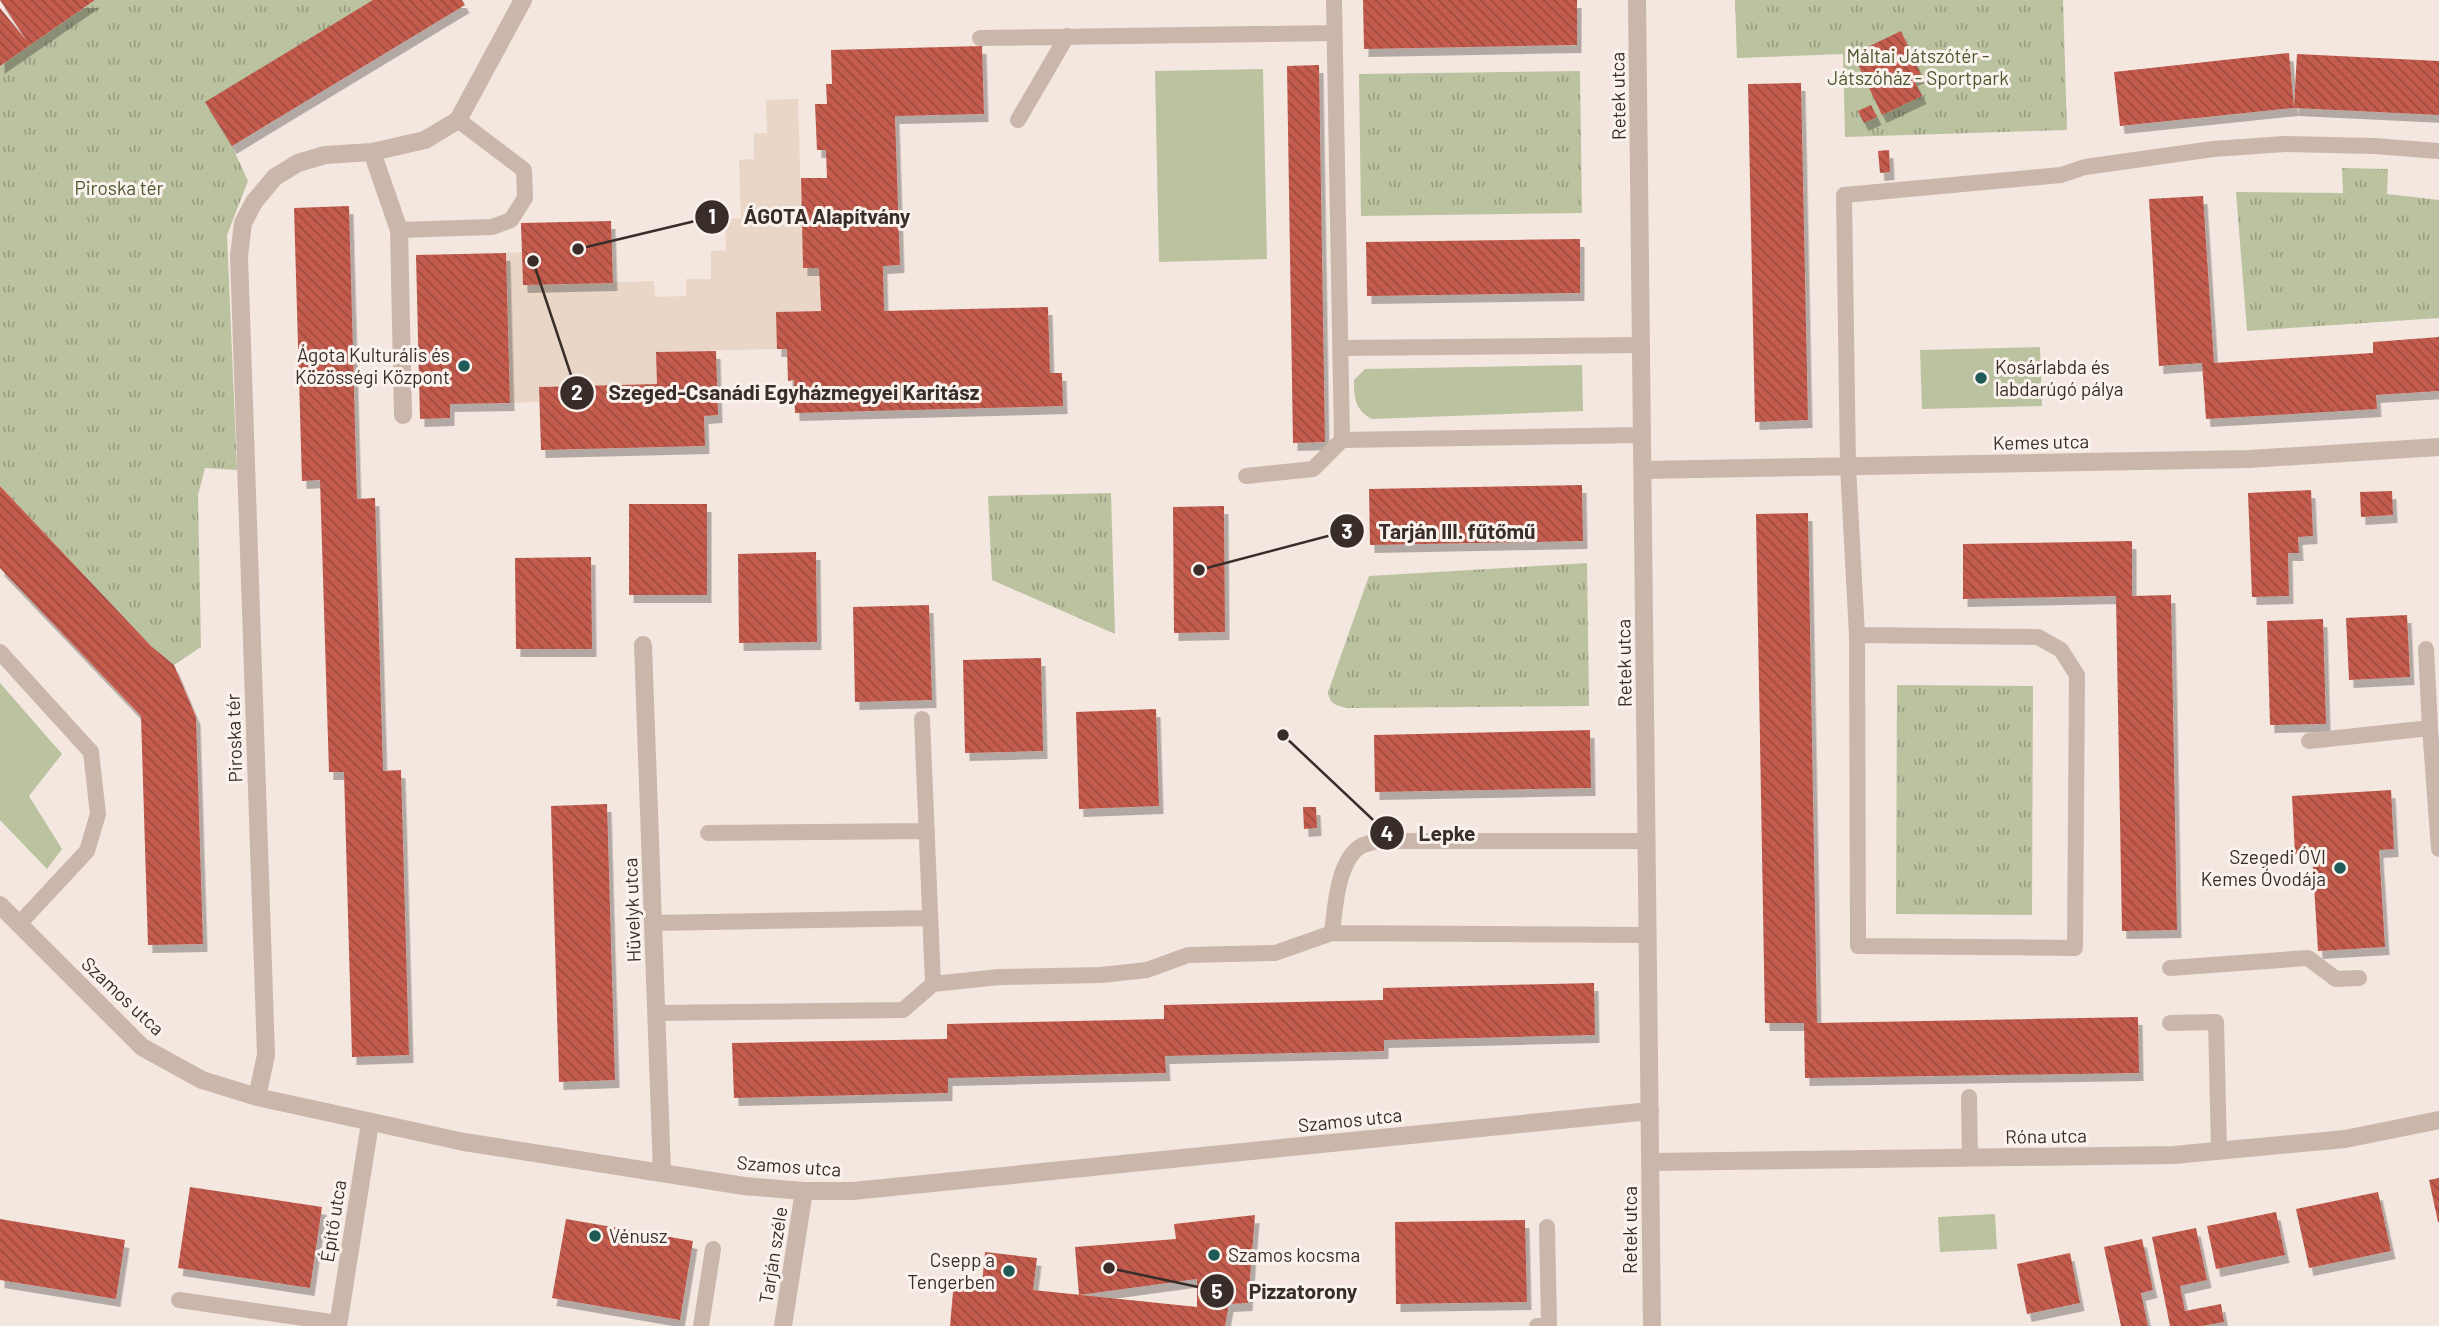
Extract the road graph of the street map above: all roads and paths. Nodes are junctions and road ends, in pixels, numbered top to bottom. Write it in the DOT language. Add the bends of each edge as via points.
graph roads {
  1 [pos="523,0"];
  2 [pos="1334,0"];
  3 [pos="1637,0"];
  4 [pos="1334,33"];
  5 [pos="1067,36"];
  6 [pos="979,37"];
  7 [pos="458,120"];
  8 [pos="1018,120"];
  9 [pos="2439,151"];
  10 [pos="372,152"];
  11 [pos="399,230"];
  12 [pos="1642,345"];
  13 [pos="1340,348"];
  14 [pos="403,415"];
  15 [pos="1642,435"];
  16 [pos="1342,440"];
  17 [pos="2439,447"];
  18 [pos="1848,467"];
  19 [pos="1643,470"];
  20 [pos="1246,476"];
  21 [pos="1857,635"];
  22 [pos="643,645"];
  23 [pos="2426,649"];
  24 [pos="0,652"];
  25 [pos="922,719"];
  26 [pos="2430,727"];
  27 [pos="2308,741"];
  28 [pos="926,831"];
  29 [pos="708,833"];
  30 [pos="1647,841"];
  31 [pos="2439,849"];
  32 [pos="1,907"];
  33 [pos="930,918"];
  34 [pos="654,923"];
  35 [pos="19,924"];
  36 [pos="1332,933"];
  37 [pos="1648,935"];
  38 [pos="2170,968"];
  39 [pos="2359,978"];
  40 [pos="933,984"];
  41 [pos="656,1013"];
  42 [pos="2170,1023"];
  43 [pos="257,1097"];
  44 [pos="1969,1097"];
  45 [pos="1650,1111"];
  46 [pos="2439,1120"];
  47 [pos="370,1122"];
  48 [pos="2219,1151"];
  49 [pos="1970,1158"];
  50 [pos="1651,1161"];
  51 [pos="662,1173"];
  52 [pos="804,1191"];
  53 [pos="1547,1227"];
  54 [pos="713,1248"];
  55 [pos="179,1300"];
  56 [pos="338,1324"];
  57 [pos="701,1326"];
  58 [pos="783,1326"];
  59 [pos="1537,1326"];
  60 [pos="1653,1326"];
  1 -- 7 [label="street"];
  2 -- 4 [label="lane"];
  3 -- 12 [label="street, Retek utca"];
  4 -- 5 [label="lane"];
  4 -- 13 [label="lane"];
  5 -- 6 [label="lane"];
  5 -- 8 [label="lane"];
  7 -- 10 [label="street" via="425,140"];
  7 -- 11 [label="lane" via="524,170 525,198 511,220 492,227"];
  9 -- 18 [label="lane" via="2285,144 2213,149 2085,166 2061,175 1844,195"];
  10 -- 11 [label="street"];
  10 -- 43 [label="street, Piroska tér" via="325,155 298,163 275,177 243,223 239,257 265,1055"];
  11 -- 14 [label="street"];
  12 -- 13 [label="lane"];
  12 -- 15 [label="street, Retek utca"];
  13 -- 16 [label="lane"];
  15 -- 16 [label="lane"];
  15 -- 19 [label="street, Retek utca"];
  16 -- 20 [label="lane" via="1313,469"];
  17 -- 18 [label="street, Kemes utca" via="2249,459"];
  18 -- 19 [label="street, Kemes utca"];
  18 -- 21 [label="lane"];
  19 -- 30 [label="street, Retek utca"];
  21 -- 21 [label="lane" via="2038,637 2061,650 2077,676 2075,948 1858,946"];
  22 -- 34 [label="street, Hüvelyk utca"];
  23 -- 26 [label="lane"];
  24 -- 35 [label="lane" via="91,752 98,814 87,851"];
  25 -- 28 [label="lane"];
  26 -- 27 [label="lane"];
  26 -- 31 [label="lane"];
  28 -- 29 [label="lane"];
  28 -- 33 [label="lane"];
  30 -- 36 [label="lane" via="1376,841 1359,847 1348,862 1336,891"];
  30 -- 37 [label="street, Retek utca"];
  32 -- 35 [label="street, Szamos utca"];
  33 -- 34 [label="lane"];
  33 -- 40 [label="lane"];
  34 -- 41 [label="street, Hüvelyk utca"];
  35 -- 43 [label="street, Szamos utca" via="142,1047 202,1080"];
  36 -- 37 [label="lane"];
  36 -- 40 [label="lane" via="1275,953 1188,955 1147,970"];
  37 -- 45 [label="street, Retek utca"];
  38 -- 39 [label="lane" via="2308,958 2336,979"];
  40 -- 41 [label="lane" via="903,1010"];
  41 -- 51 [label="street, Hüvelyk utca"];
  42 -- 48 [label="lane" via="2216,1022"];
  43 -- 47 [label="street, Szamos utca"];
  44 -- 49 [label="lane"];
  45 -- 50 [label="street, Retek utca"];
  45 -- 52 [label="street, Szamos utca" via="853,1191"];
  46 -- 48 [label="street, Róna utca" via="2345,1139"];
  47 -- 51 [label="street, Szamos utca" via="464,1142"];
  47 -- 56 [label="street, Építő utca"];
  48 -- 49 [label="street, Róna utca"];
  49 -- 50 [label="street, Róna utca"];
  50 -- 60 [label="street, Retek utca"];
  51 -- 52 [label="street, Szamos utca"];
  52 -- 58 [label="street, Tarján széle"];
  53 -- 59 [label="lane" via="1549,1325"];
  54 -- 57 [label="lane"];
  55 -- 56 [label="lane"];
}
